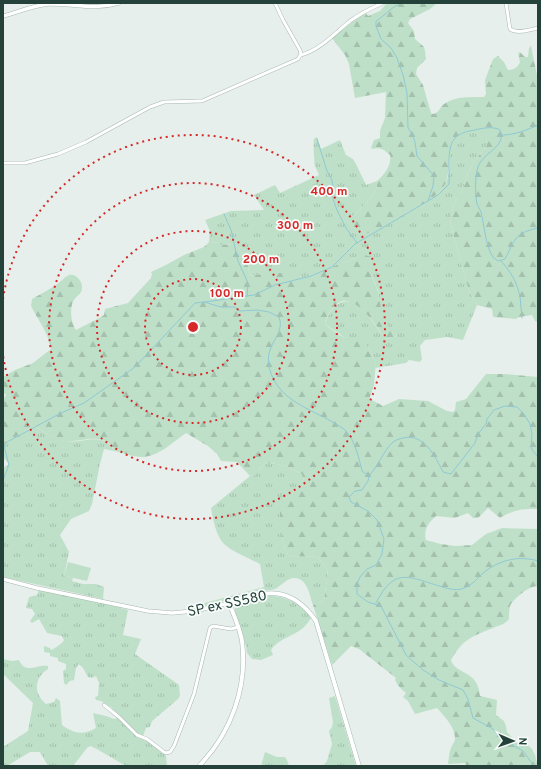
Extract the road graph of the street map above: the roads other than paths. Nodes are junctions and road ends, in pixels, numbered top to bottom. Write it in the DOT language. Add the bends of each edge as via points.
graph roads {
  1 [pos="119,3"];
  2 [pos="276,3"];
  3 [pos="383,3"];
  4 [pos="506,3"];
  5 [pos="3,16"];
  6 [pos="538,28"];
  7 [pos="301,54"];
  8 [pos="3,163"];
  9 [pos="3,579"];
  10 [pos="229,603"];
  11 [pos="238,627"];
  12 [pos="104,705"];
  13 [pos="199,766"];
  14 [pos="359,766"];
  1 -- 5 [label="street" via="95,7 49,4"];
  2 -- 7 [label="street"];
  3 -- 7 [label="street" via="351,20 308,53"];
  4 -- 6 [label="street" via="510,29 518,32"];
  7 -- 8 [label="street" via="298,59 212,98 202,101 164,102 58,154 25,163"];
  9 -- 10 [label="street, SP ex SS580" via="148,611 194,611"];
  10 -- 11 [label="main road"];
  10 -- 14 [label="main road, SP ex SS580" via="257,594 275,593 296,600 310,613 316,622"];
  11 -- 12 [label="street" via="210,628 194,694 170,752 164,752 138,735"];
  11 -- 13 [label="main road" via="242,640 243,661 236,708 223,736"];
}
